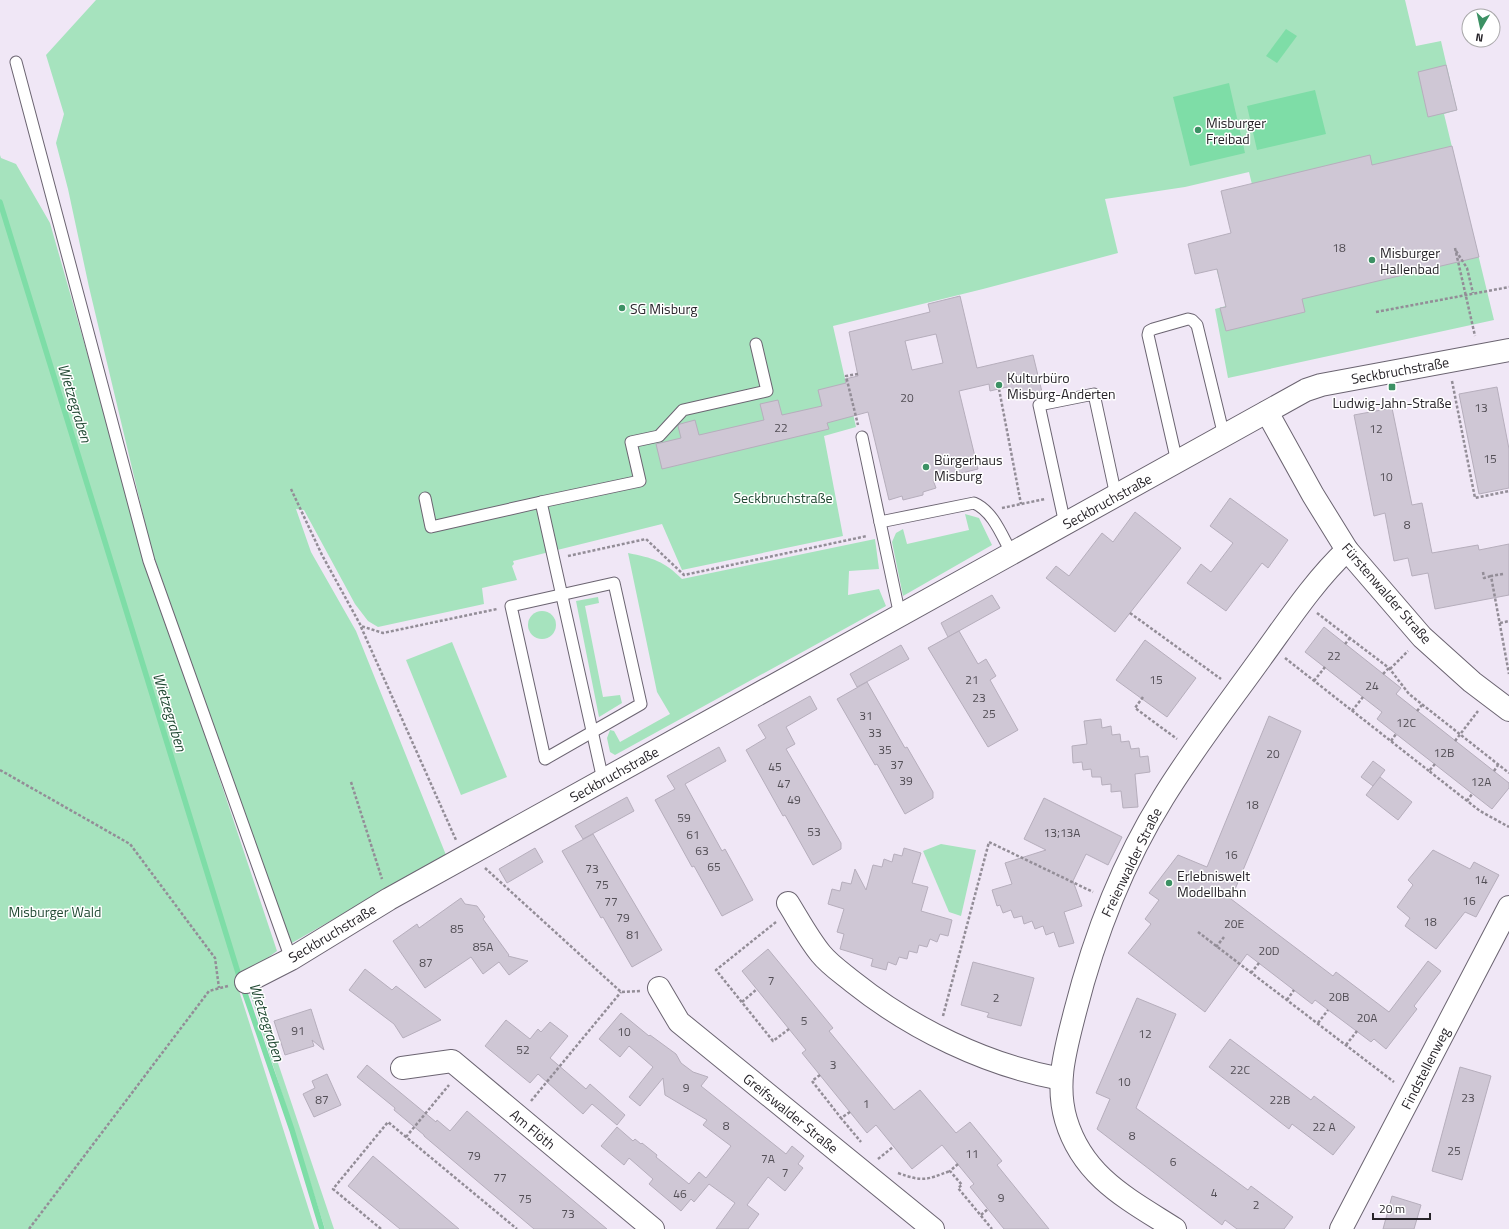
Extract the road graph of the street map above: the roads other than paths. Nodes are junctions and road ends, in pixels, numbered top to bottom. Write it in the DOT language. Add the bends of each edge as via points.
graph roads {
  1 [pos="16,62"];
  2 [pos="756,344"];
  3 [pos="1509,350"];
  4 [pos="1267,412"];
  5 [pos="1224,436"];
  6 [pos="862,437"];
  7 [pos="1177,462"];
  8 [pos="1116,496"];
  9 [pos="425,498"];
  10 [pos="541,502"];
  11 [pos="1065,524"];
  12 [pos="881,528"];
  13 [pos="1347,550"];
  14 [pos="1012,554"];
  15 [pos="562,595"];
  16 [pos="900,616"];
  17 [pos="1509,710"];
  18 [pos="593,732"];
  19 [pos="603,780"];
  20 [pos="790,906"];
  21 [pos="1509,907"];
  22 [pos="291,959"];
  23 [pos="246,982"];
  24 [pos="659,988"];
  25 [pos="402,1068"];
  26 [pos="1061,1079"];
  27 [pos="653,1229"];
  28 [pos="933,1229"];
  29 [pos="1175,1229"];
  30 [pos="1341,1229"];
  1 -- 22 [label="lane" via="149,562"];
  2 -- 10 [label="lane" via="767,392 683,410 659,436 631,442 640,481"];
  3 -- 4 [label="street, Seckbruchstraße" via="1321,385 1306,390"];
  4 -- 5 [label="street, Seckbruchstraße"];
  4 -- 13 [label="street, Fürstenwalder Straße"];
  5 -- 7 [label="street, Seckbruchstraße"];
  5 -- 7 [label="lane" via="1197,325 1188,319 1149,331"];
  6 -- 12 [label="lane"];
  7 -- 8 [label="street, Seckbruchstraße"];
  8 -- 11 [label="street, Seckbruchstraße"];
  8 -- 11 [label="lane" via="1094,394 1039,405"];
  9 -- 10 [label="lane" via="431,527"];
  10 -- 15 [label="lane"];
  11 -- 14 [label="street, Seckbruchstraße"];
  12 -- 14 [label="lane" via="974,502 986,511"];
  12 -- 16 [label="lane"];
  13 -- 17 [label="street, Fürstenwalder Straße" via="1422,637"];
  13 -- 26 [label="street, Freienwalder Straße" via="1329,566 1302,602 1193,752 1158,806 1111,900 1089,961"];
  14 -- 16 [label="street, Seckbruchstraße"];
  15 -- 18 [label="lane"];
  15 -- 18 [label="lane" via="614,584 616,591 641,704"];
  15 -- 18 [label="lane" via="511,606 545,759"];
  16 -- 19 [label="street, Seckbruchstraße"];
  18 -- 19 [label="lane"];
  19 -- 22 [label="street, Seckbruchstraße" via="389,899"];
  20 -- 26 [label="street" via="821,954 836,969 883,1004 938,1036 998,1062"];
  21 -- 30 [label="street, Findstellenweg"];
  22 -- 23 [label="street, Seckbruchstraße"];
  24 -- 28 [label="street, Greifswalder Straße" via="679,1022"];
  25 -- 27 [label="street, Am Flöth" via="452,1061"];
  26 -- 29 [label="street, Freienwalder Straße" via="1066,1120 1078,1151 1092,1170 1107,1184"];
}
